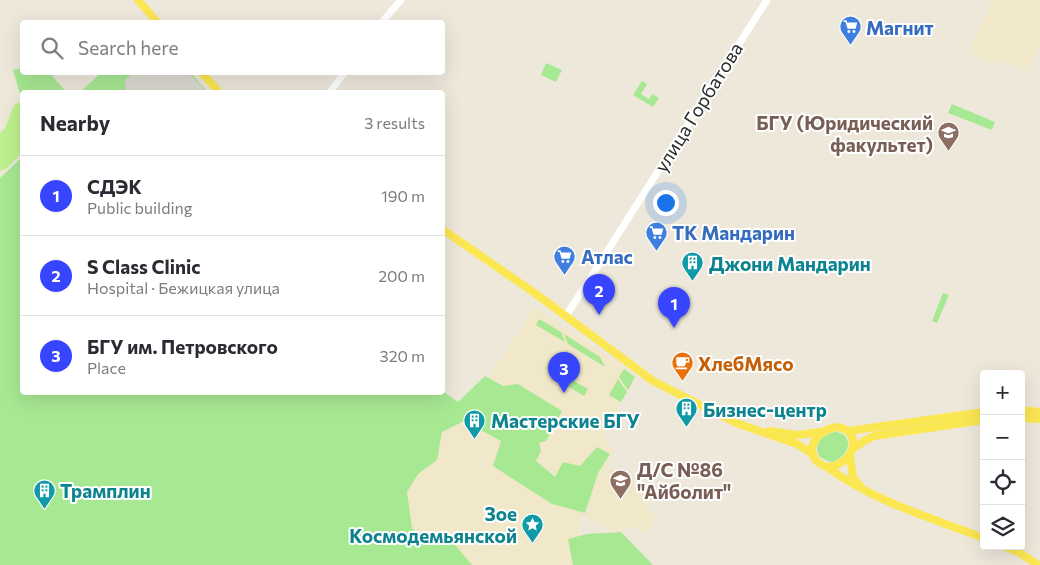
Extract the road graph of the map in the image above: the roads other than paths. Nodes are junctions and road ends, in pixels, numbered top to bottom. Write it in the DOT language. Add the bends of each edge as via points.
graph roads {
  1 [pos="138,0"];
  2 [pos="401,0"];
  3 [pos="767,0"];
  4 [pos="155,20"];
  5 [pos="384,20"];
  6 [pos="204,75"];
  7 [pos="343,75"];
  8 [pos="217,90"];
  9 [pos="332,90"];
  10 [pos="445,231"];
  11 [pos="566,316"];
  12 [pos="697,403"];
  13 [pos="1025,410"];
  14 [pos="1040,412"];
  15 [pos="980,413"];
  16 [pos="1025,418"];
  17 [pos="1040,419"];
  18 [pos="980,421"];
  19 [pos="848,431"];
  20 [pos="821,432"];
  21 [pos="852,452"];
  22 [pos="813,454"];
  23 [pos="827,467"];
  24 [pos="864,489"];
  25 [pos="980,536"];
  26 [pos="1013,550"];
  27 [pos="1038,565"];
  1 -- 4 [label="main road"];
  2 -- 5 [label="main road"];
  3 -- 11 [label="main road, улица Горбатова"];
  6 -- 8 [label="main road"];
  7 -- 9 [label="main road"];
  10 -- 11 [label="main road"];
  11 -- 12 [label="main road" via="653,381"];
  12 -- 20 [label="main road" via="765,430 797,435"];
  12 -- 22 [label="main road" via="736,422 797,444"];
  13 -- 14 [label="main road"];
  15 -- 19 [label="main road"];
  16 -- 17 [label="main road"];
  18 -- 21 [label="main road" via="874,436"];
  19 -- 20 [label="main road" via="837,426"];
  19 -- 21 [label="main road" via="852,437"];
  20 -- 22 [label="main road" via="814,441"];
  21 -- 23 [label="main road" via="838,465"];
  21 -- 24 [label="main road" via="853,478"];
  22 -- 23 [label="main road" via="818,463"];
  23 -- 24 [label="main road"];
  24 -- 25 [label="main road"];
  26 -- 27 [label="main road"];
}
